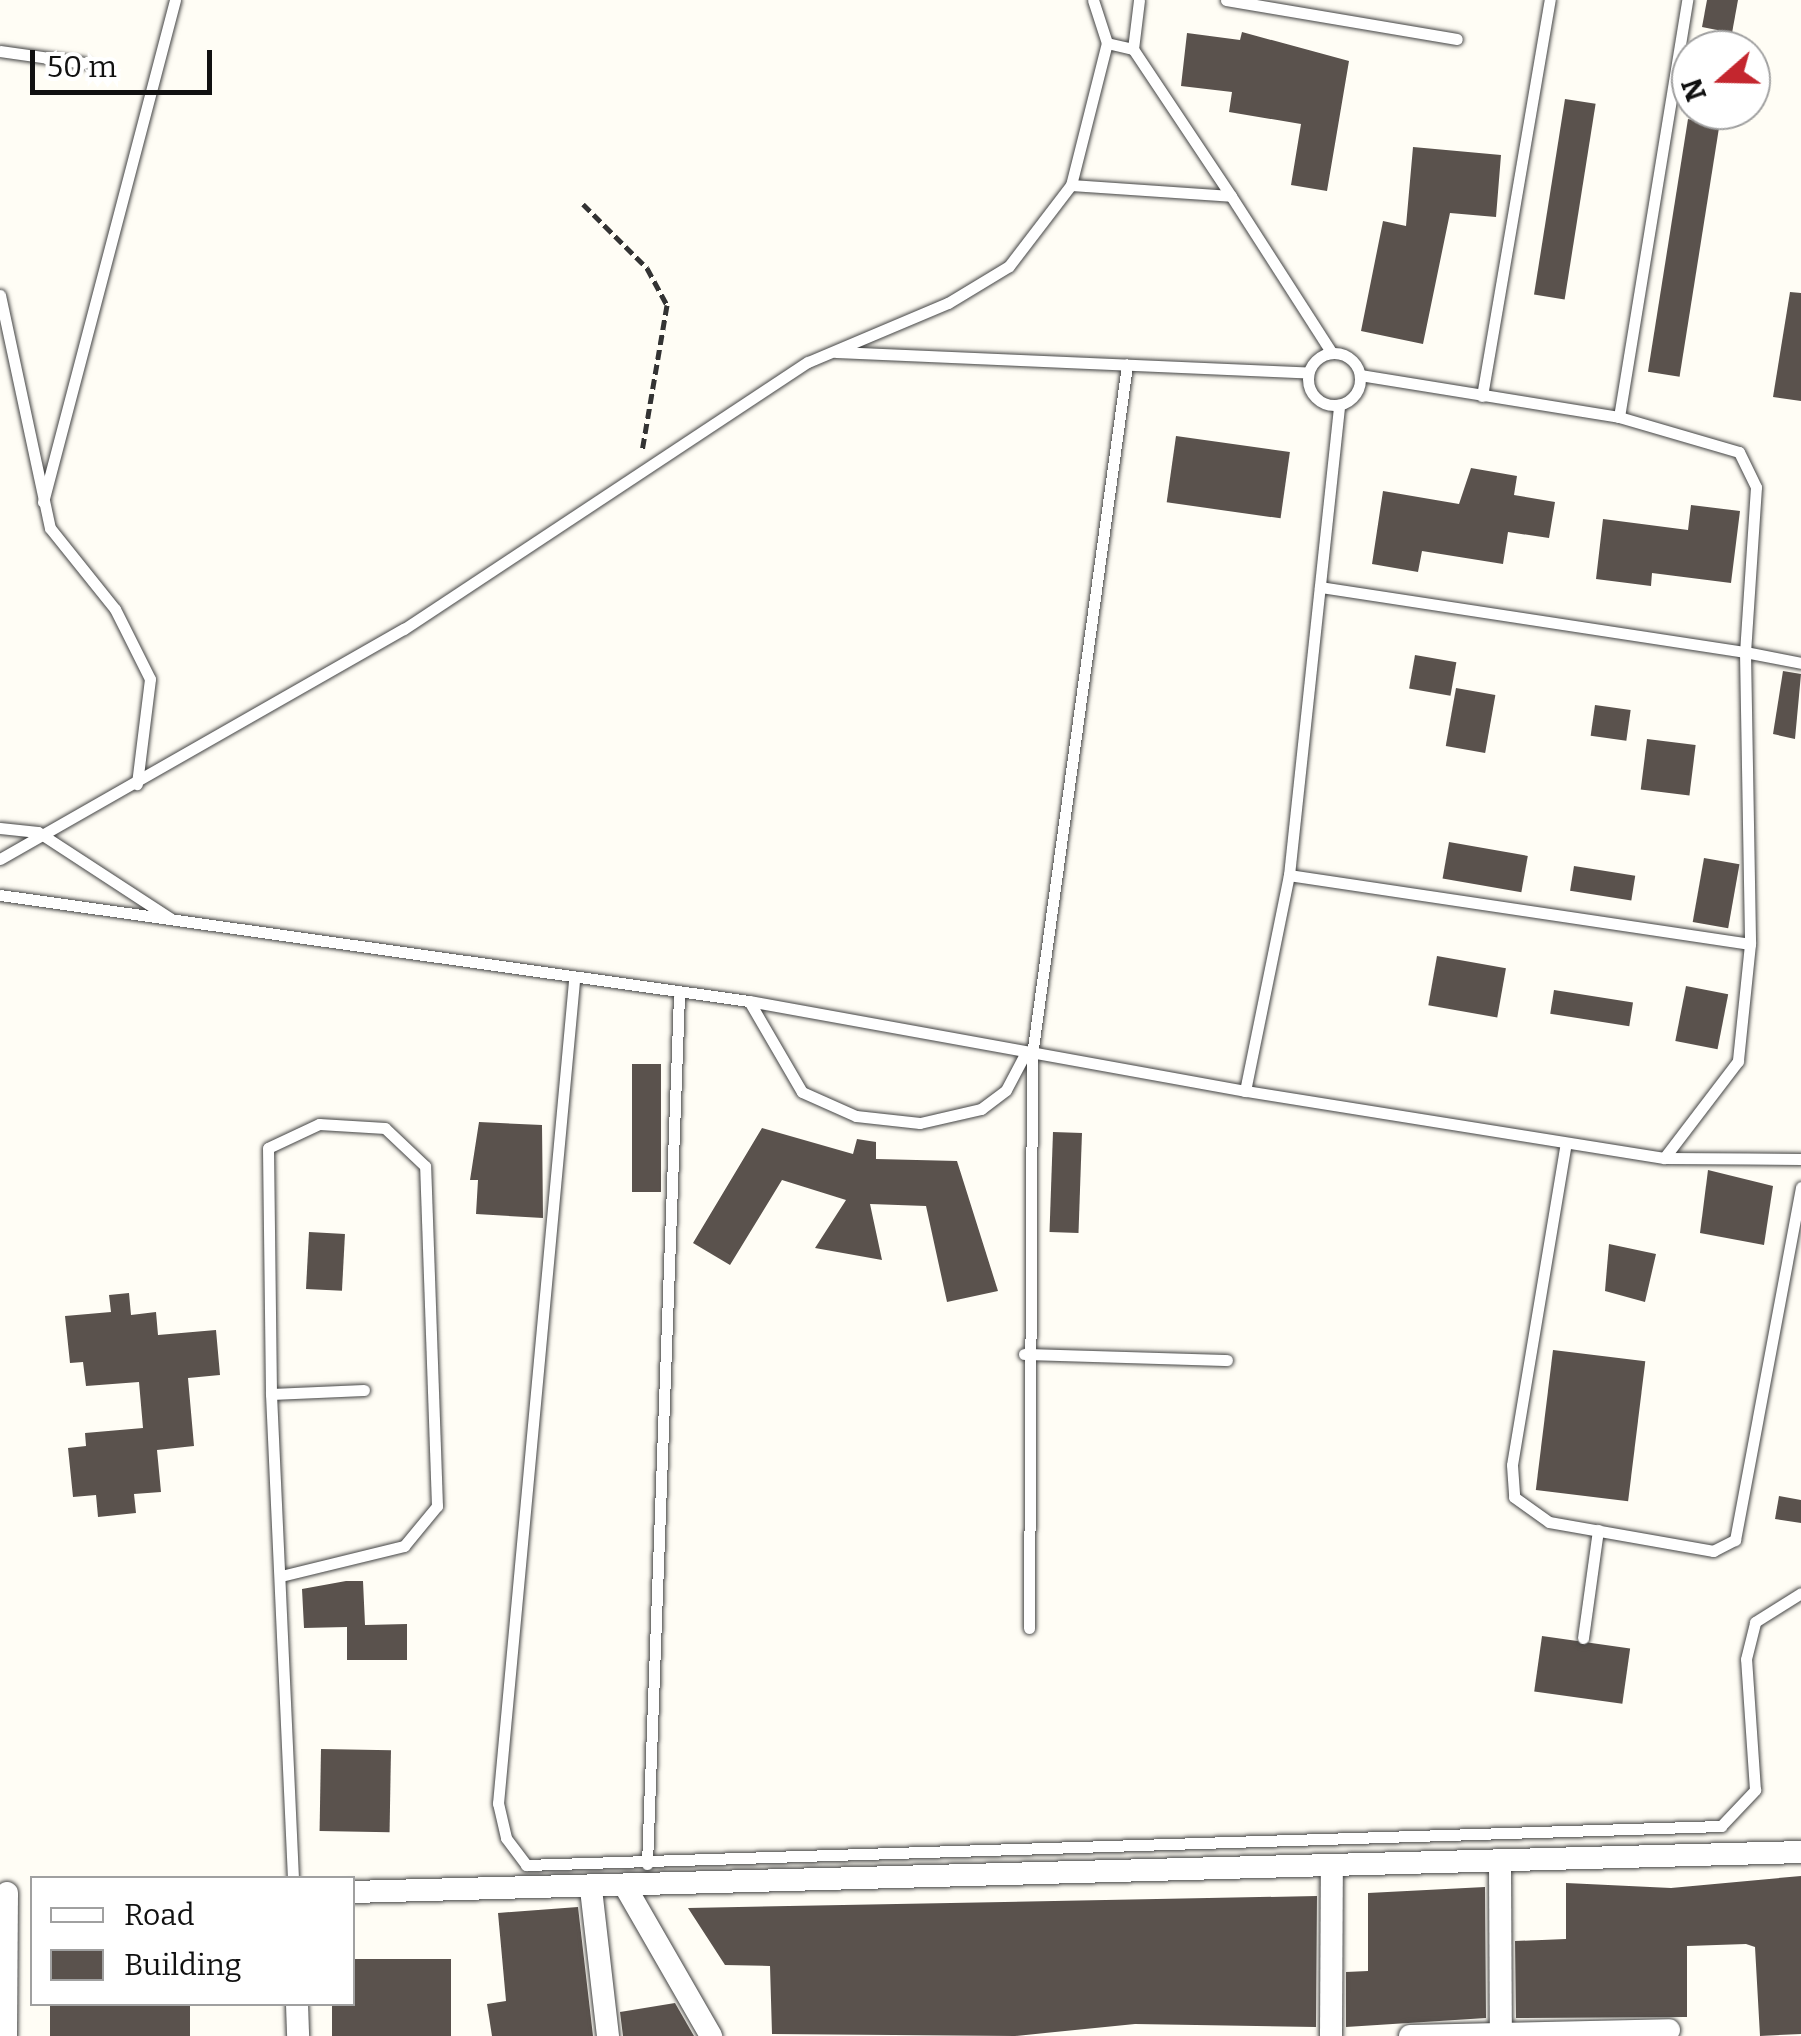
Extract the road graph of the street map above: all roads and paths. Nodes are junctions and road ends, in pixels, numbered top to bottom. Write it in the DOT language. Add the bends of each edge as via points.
graph roads {
  1 [pos="175,0"];
  2 [pos="1093,0"];
  3 [pos="1139,0"];
  4 [pos="1226,0"];
  5 [pos="1550,0"];
  6 [pos="1687,0"];
  7 [pos="1457,39"];
  8 [pos="1106,43"];
  9 [pos="1133,50"];
  10 [pos="0,51"];
  11 [pos="84,63"];
  12 [pos="1071,185"];
  13 [pos="1231,196"];
  14 [pos="583,204"];
  15 [pos="0,295"];
  16 [pos="831,352"];
  17 [pos="1331,352"];
  18 [pos="1126,365"];
  19 [pos="1308,373"];
  20 [pos="1360,375"];
  21 [pos="1482,396"];
  22 [pos="1339,405"];
  23 [pos="1619,416"];
  24 [pos="637,474"];
  25 [pos="42,506"];
  26 [pos="1320,586"];
  27 [pos="1745,652"];
  28 [pos="1801,663"];
  29 [pos="137,784"];
  30 [pos="0,828"];
  31 [pos="38,832"];
  32 [pos="0,859"];
  33 [pos="1289,875"];
  34 [pos="0,895"];
  35 [pos="176,922"];
  36 [pos="1750,944"];
  37 [pos="574,981"];
  38 [pos="678,997"];
  39 [pos="749,1001"];
  40 [pos="1029,1053"];
  41 [pos="1246,1091"];
  42 [pos="1565,1148"];
  43 [pos="1664,1158"];
  44 [pos="1801,1159"];
  45 [pos="1801,1187"];
  46 [pos="1024,1354"];
  47 [pos="1228,1360"];
  48 [pos="364,1390"];
  49 [pos="271,1394"];
  50 [pos="1598,1530"];
  51 [pos="280,1576"];
  52 [pos="1801,1593"];
  53 [pos="1028,1628"];
  54 [pos="1583,1638"];
  55 [pos="1801,1852"];
  56 [pos="646,1864"];
  57 [pos="1500,1866"];
  58 [pos="1332,1871"];
  59 [pos="293,1876"];
  60 [pos="626,1888"];
  61 [pos="591,1890"];
  62 [pos="355,1892"];
  63 [pos="3,1893"];
  64 [pos="30,1893"];
  65 [pos="297,2006"];
  66 [pos="1670,2030"];
  67 [pos="1500,2034"];
  68 [pos="1597,2034"];
  69 [pos="6,2036"];
  70 [pos="298,2036"];
  71 [pos="608,2036"];
  72 [pos="712,2036"];
  73 [pos="1331,2036"];
  74 [pos="1410,2036"];
  1 -- 25 [label="lane"];
  2 -- 8 [label="lane"];
  3 -- 9 [label="lane"];
  4 -- 7 [label="lane"];
  5 -- 21 [label="lane"];
  6 -- 23 [label="lane"];
  8 -- 9 [label="lane"];
  8 -- 12 [label="lane"];
  9 -- 13 [label="lane"];
  10 -- 11 [label="lane"];
  12 -- 13 [label="lane"];
  12 -- 16 [label="lane" via="1009,266 948,303"];
  13 -- 17 [label="lane"];
  14 -- 24 [label="path" via="647,268 667,305"];
  15 -- 25 [label="lane"];
  16 -- 18 [label="lane"];
  16 -- 24 [label="lane"];
  17 -- 19 [label="lane"];
  17 -- 20 [label="lane" via="1350,358"];
  18 -- 19 [label="lane"];
  18 -- 40 [label="lane"];
  19 -- 22 [label="lane" via="1314,397"];
  20 -- 21 [label="lane"];
  20 -- 22 [label="lane" via="1356,394"];
  21 -- 23 [label="lane"];
  22 -- 26 [label="lane"];
  23 -- 27 [label="lane" via="1739,452 1752,466"];
  24 -- 29 [label="lane" via="404,628"];
  25 -- 29 [label="lane" via="116,609 150,680"];
  26 -- 27 [label="lane"];
  26 -- 33 [label="lane"];
  27 -- 28 [label="lane"];
  27 -- 36 [label="lane"];
  29 -- 31 [label="lane"];
  30 -- 31 [label="lane"];
  31 -- 32 [label="lane"];
  31 -- 35 [label="lane"];
  33 -- 36 [label="lane"];
  33 -- 41 [label="lane"];
  34 -- 35 [label="lane"];
  35 -- 37 [label="lane"];
  36 -- 43 [label="lane" via="1738,1061"];
  37 -- 38 [label="lane"];
  37 -- 56 [label="lane" via="569,1110 498,1804 506,1838 526,1865"];
  38 -- 39 [label="lane"];
  38 -- 56 [label="lane"];
  39 -- 40 [label="lane"];
  39 -- 40 [label="lane" via="802,1092 856,1116 920,1123 981,1110 1006,1090"];
  40 -- 41 [label="lane"];
  40 -- 46 [label="lane"];
  41 -- 42 [label="lane"];
  42 -- 43 [label="lane"];
  42 -- 50 [label="lane" via="1512,1465 1514,1497 1549,1522"];
  43 -- 44 [label="lane"];
  45 -- 50 [label="lane" via="1734,1540 1713,1550"];
  46 -- 47 [label="lane"];
  46 -- 53 [label="lane"];
  48 -- 49 [label="lane"];
  49 -- 51 [label="lane"];
  49 -- 51 [label="lane" via="268,1148 319,1124 384,1128 425,1166 437,1506 404,1546"];
  50 -- 54 [label="lane"];
  51 -- 59 [label="lane"];
  52 -- 56 [label="lane" via="1755,1622 1746,1659 1755,1790 1721,1826"];
  55 -- 57 [label="street"];
  57 -- 58 [label="street"];
  57 -- 67 [label="street"];
  58 -- 60 [label="street"];
  58 -- 73 [label="street"];
  60 -- 61 [label="street"];
  60 -- 72 [label="street"];
  61 -- 62 [label="street"];
  61 -- 71 [label="street"];
  63 -- 64 [label="street"];
  63 -- 69 [label="street"];
  65 -- 70 [label="street"];
  66 -- 68 [label="street"];
  67 -- 68 [label="street"];
  67 -- 74 [label="street"];
}
